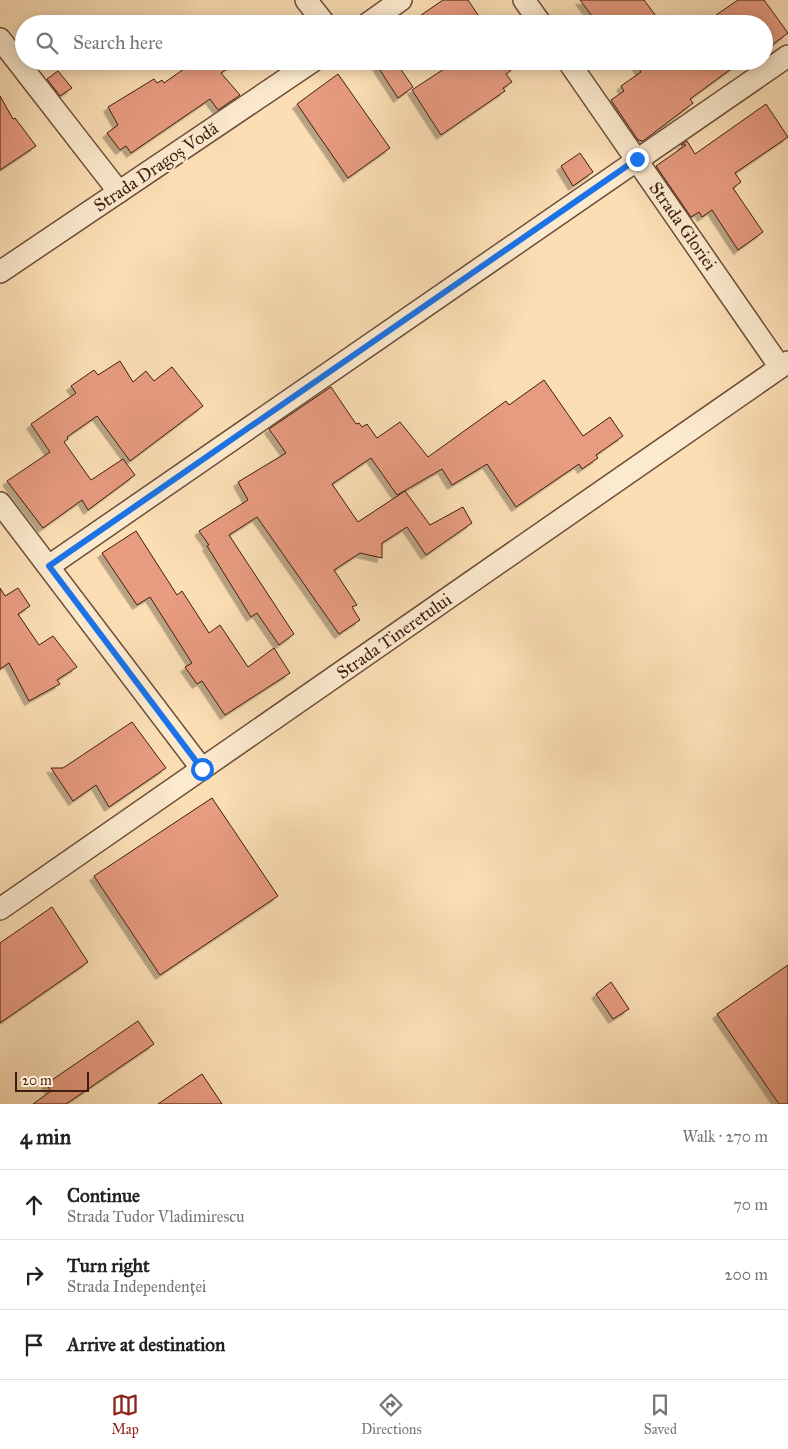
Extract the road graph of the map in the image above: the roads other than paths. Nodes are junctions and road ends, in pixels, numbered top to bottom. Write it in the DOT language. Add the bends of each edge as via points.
graph roads {
  1 [pos="306,0"];
  2 [pos="401,0"];
  3 [pos="524,0"];
  4 [pos="318,15"];
  5 [pos="380,15"];
  6 [pos="535,15"];
  7 [pos="0,39"];
  8 [pos="788,56"];
  9 [pos="15,58"];
  10 [pos="773,66"];
  11 [pos="24,70"];
  12 [pos="300,70"];
  13 [pos="574,70"];
  14 [pos="767,70"];
  15 [pos="637,159"];
  16 [pos="119,192"];
  17 [pos="0,272"];
  18 [pos="784,365"];
  19 [pos="0,503"];
  20 [pos="49,566"];
  21 [pos="202,769"];
  22 [pos="0,909"];
  1 -- 4 [label="street"];
  2 -- 5 [label="street"];
  3 -- 6 [label="street"];
  7 -- 9 [label="street"];
  8 -- 10 [label="street"];
  11 -- 16 [label="street"];
  12 -- 16 [label="street, Strada Dragoș Vodă"];
  13 -- 15 [label="street, Strada Gloriei"];
  14 -- 15 [label="street"];
  15 -- 18 [label="street, Strada Gloriei"];
  15 -- 20 [label="street"];
  16 -- 17 [label="street, Strada Dragoș Vodă"];
  18 -- 21 [label="street, Strada Tineretului"];
  19 -- 20 [label="street"];
  20 -- 21 [label="street"];
  21 -- 22 [label="street, Strada Tineretului"];
}
